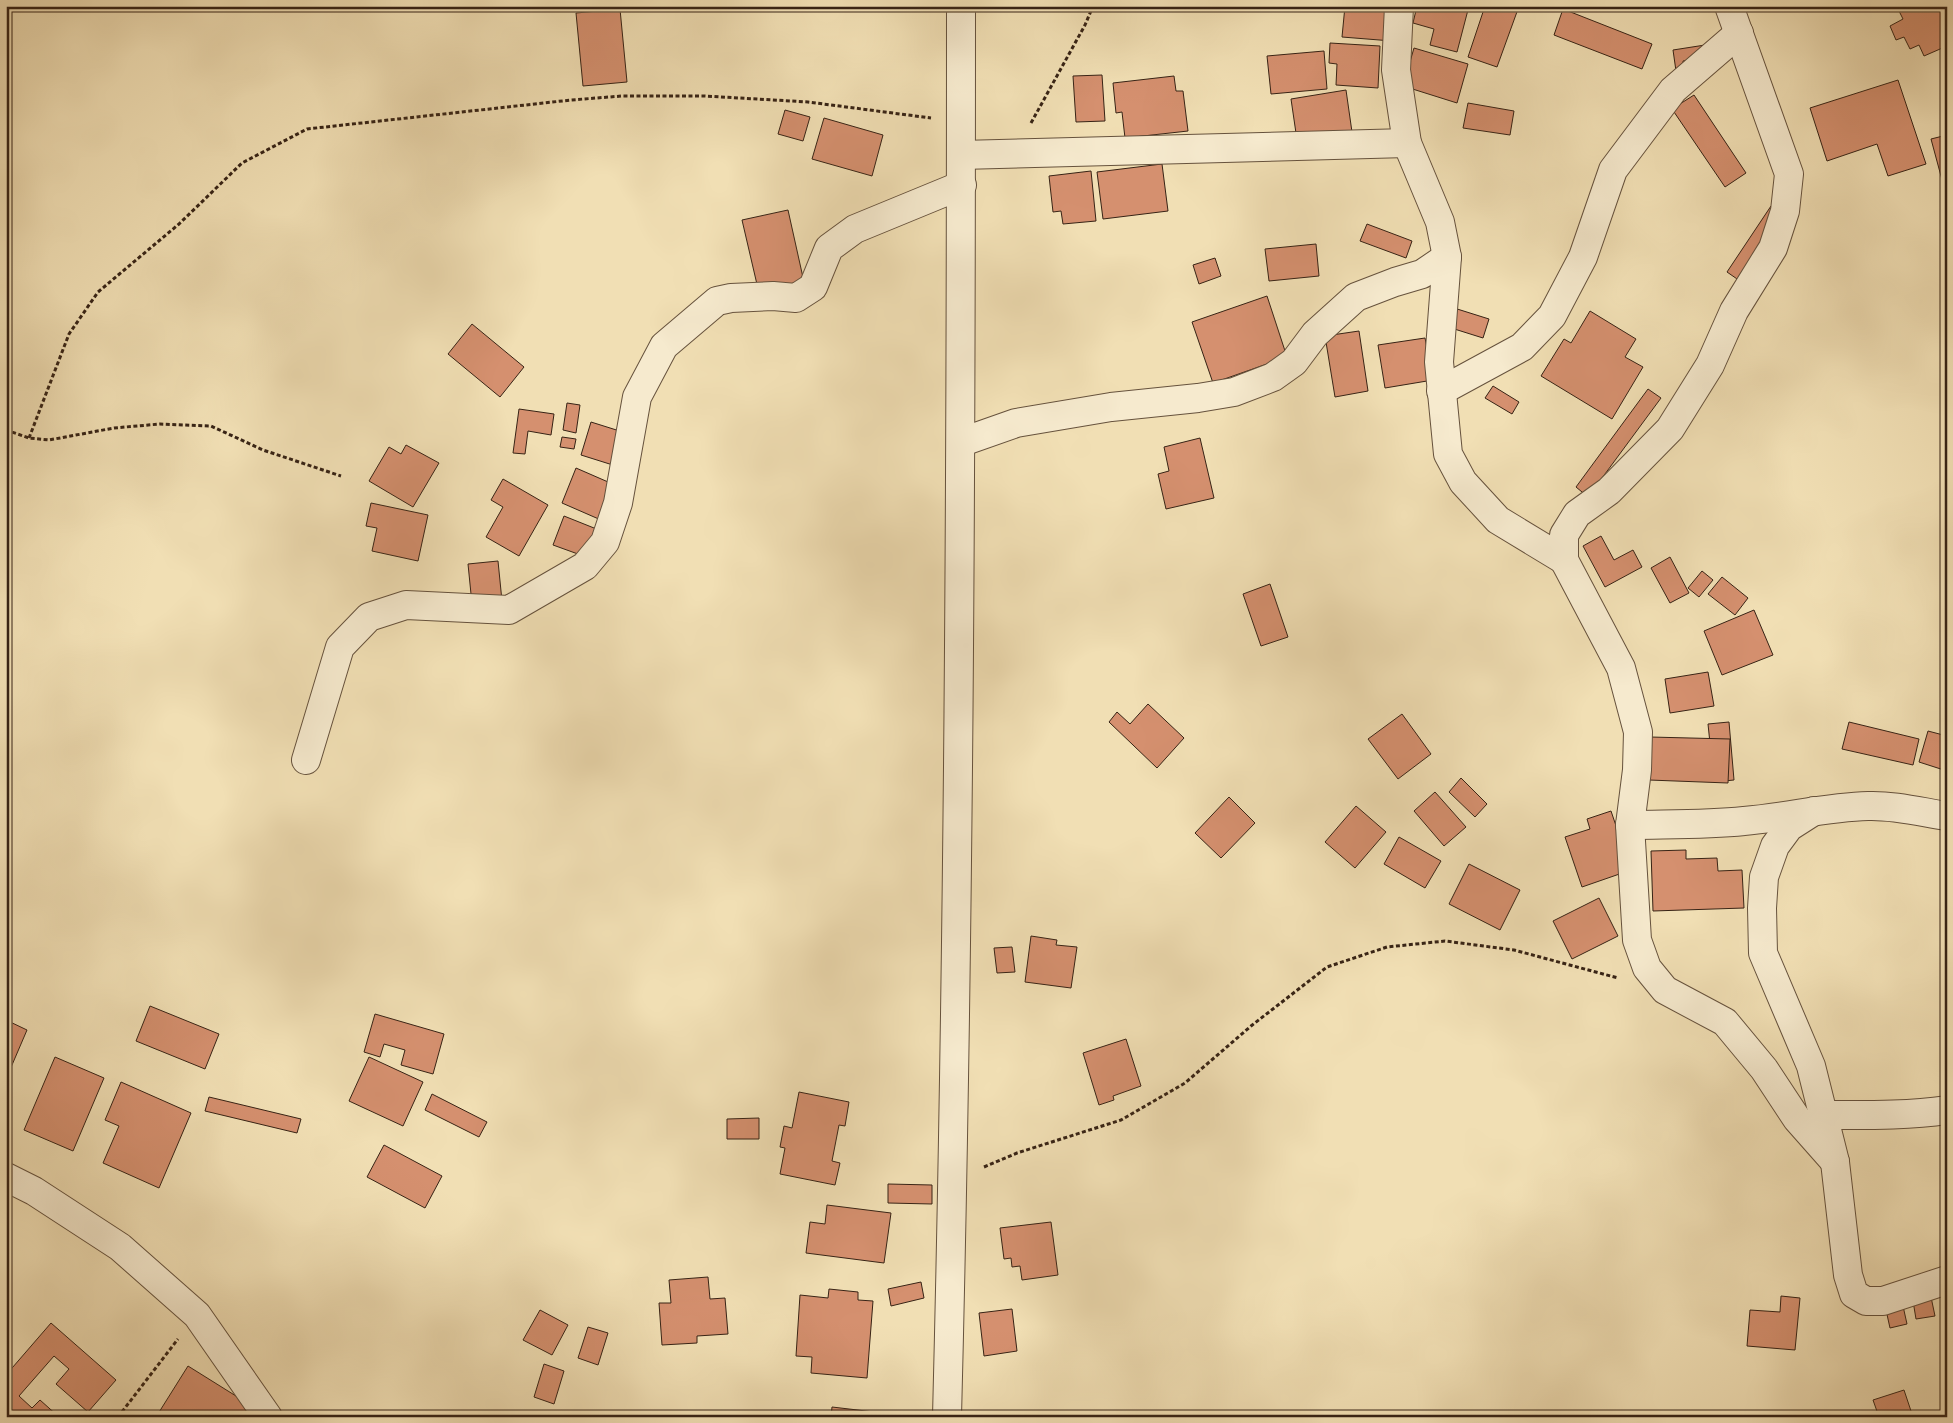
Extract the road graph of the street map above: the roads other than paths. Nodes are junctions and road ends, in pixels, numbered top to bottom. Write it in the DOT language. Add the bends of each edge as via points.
graph roads {
  1 [pos="961,6"];
  2 [pos="1399,6"];
  3 [pos="1729,6"];
  4 [pos="1739,33"];
  5 [pos="1406,144"];
  6 [pos="961,155"];
  7 [pos="962,185"];
  8 [pos="1447,257"];
  9 [pos="1441,391"];
  10 [pos="962,442"];
  11 [pos="1564,560"];
  12 [pos="306,760"];
  13 [pos="1814,811"];
  14 [pos="1947,816"];
  15 [pos="1630,825"];
  16 [pos="1947,1110"];
  17 [pos="1823,1115"];
  18 [pos="1835,1162"];
  19 [pos="6,1177"];
  20 [pos="1947,1280"];
  21 [pos="268,1417"];
  22 [pos="948,1417"];
  1 -- 6 [label="street"];
  2 -- 5 [label="street" via="1396,70"];
  3 -- 4 [label="street"];
  4 -- 9 [label="street" via="1673,90 1613,170 1583,257 1552,316 1522,347"];
  4 -- 11 [label="street" via="1789,174 1786,212 1773,248 1734,311 1710,365 1670,429 1609,490 1576,514 1564,536"];
  5 -- 6 [label="street"];
  5 -- 8 [label="street" via="1440,222"];
  6 -- 7 [label="street"];
  7 -- 10 [label="street"];
  7 -- 12 [label="street" via="855,229 830,248 813,287 796,298 773,296 717,301 664,346 637,397 618,504 605,542 585,566 509,610 406,605 369,617 340,647"];
  8 -- 9 [label="street" via="1438,362"];
  8 -- 10 [label="street" via="1422,274 1356,297 1315,334 1294,362 1273,377 1234,392 1016,422"];
  9 -- 11 [label="street" via="1448,454 1463,482 1498,520"];
  10 -- 22 [label="street"];
  11 -- 15 [label="street" via="1620,668 1638,732 1638,770"];
  13 -- 14 [label="street" via="1870,806"];
  13 -- 15 [label="street" via="1746,821"];
  13 -- 17 [label="street" via="1790,828 1775,846 1764,877 1763,953 1811,1066"];
  15 -- 18 [label="street" via="1637,940 1647,968 1665,990 1725,1022 1764,1069 1798,1119"];
  16 -- 17 [label="street"];
  17 -- 18 [label="street"];
  18 -- 20 [label="street" via="1848,1276 1854,1294 1866,1301 1883,1302"];
  19 -- 21 [label="street" via="34,1191 120,1247 196,1315"];
}
